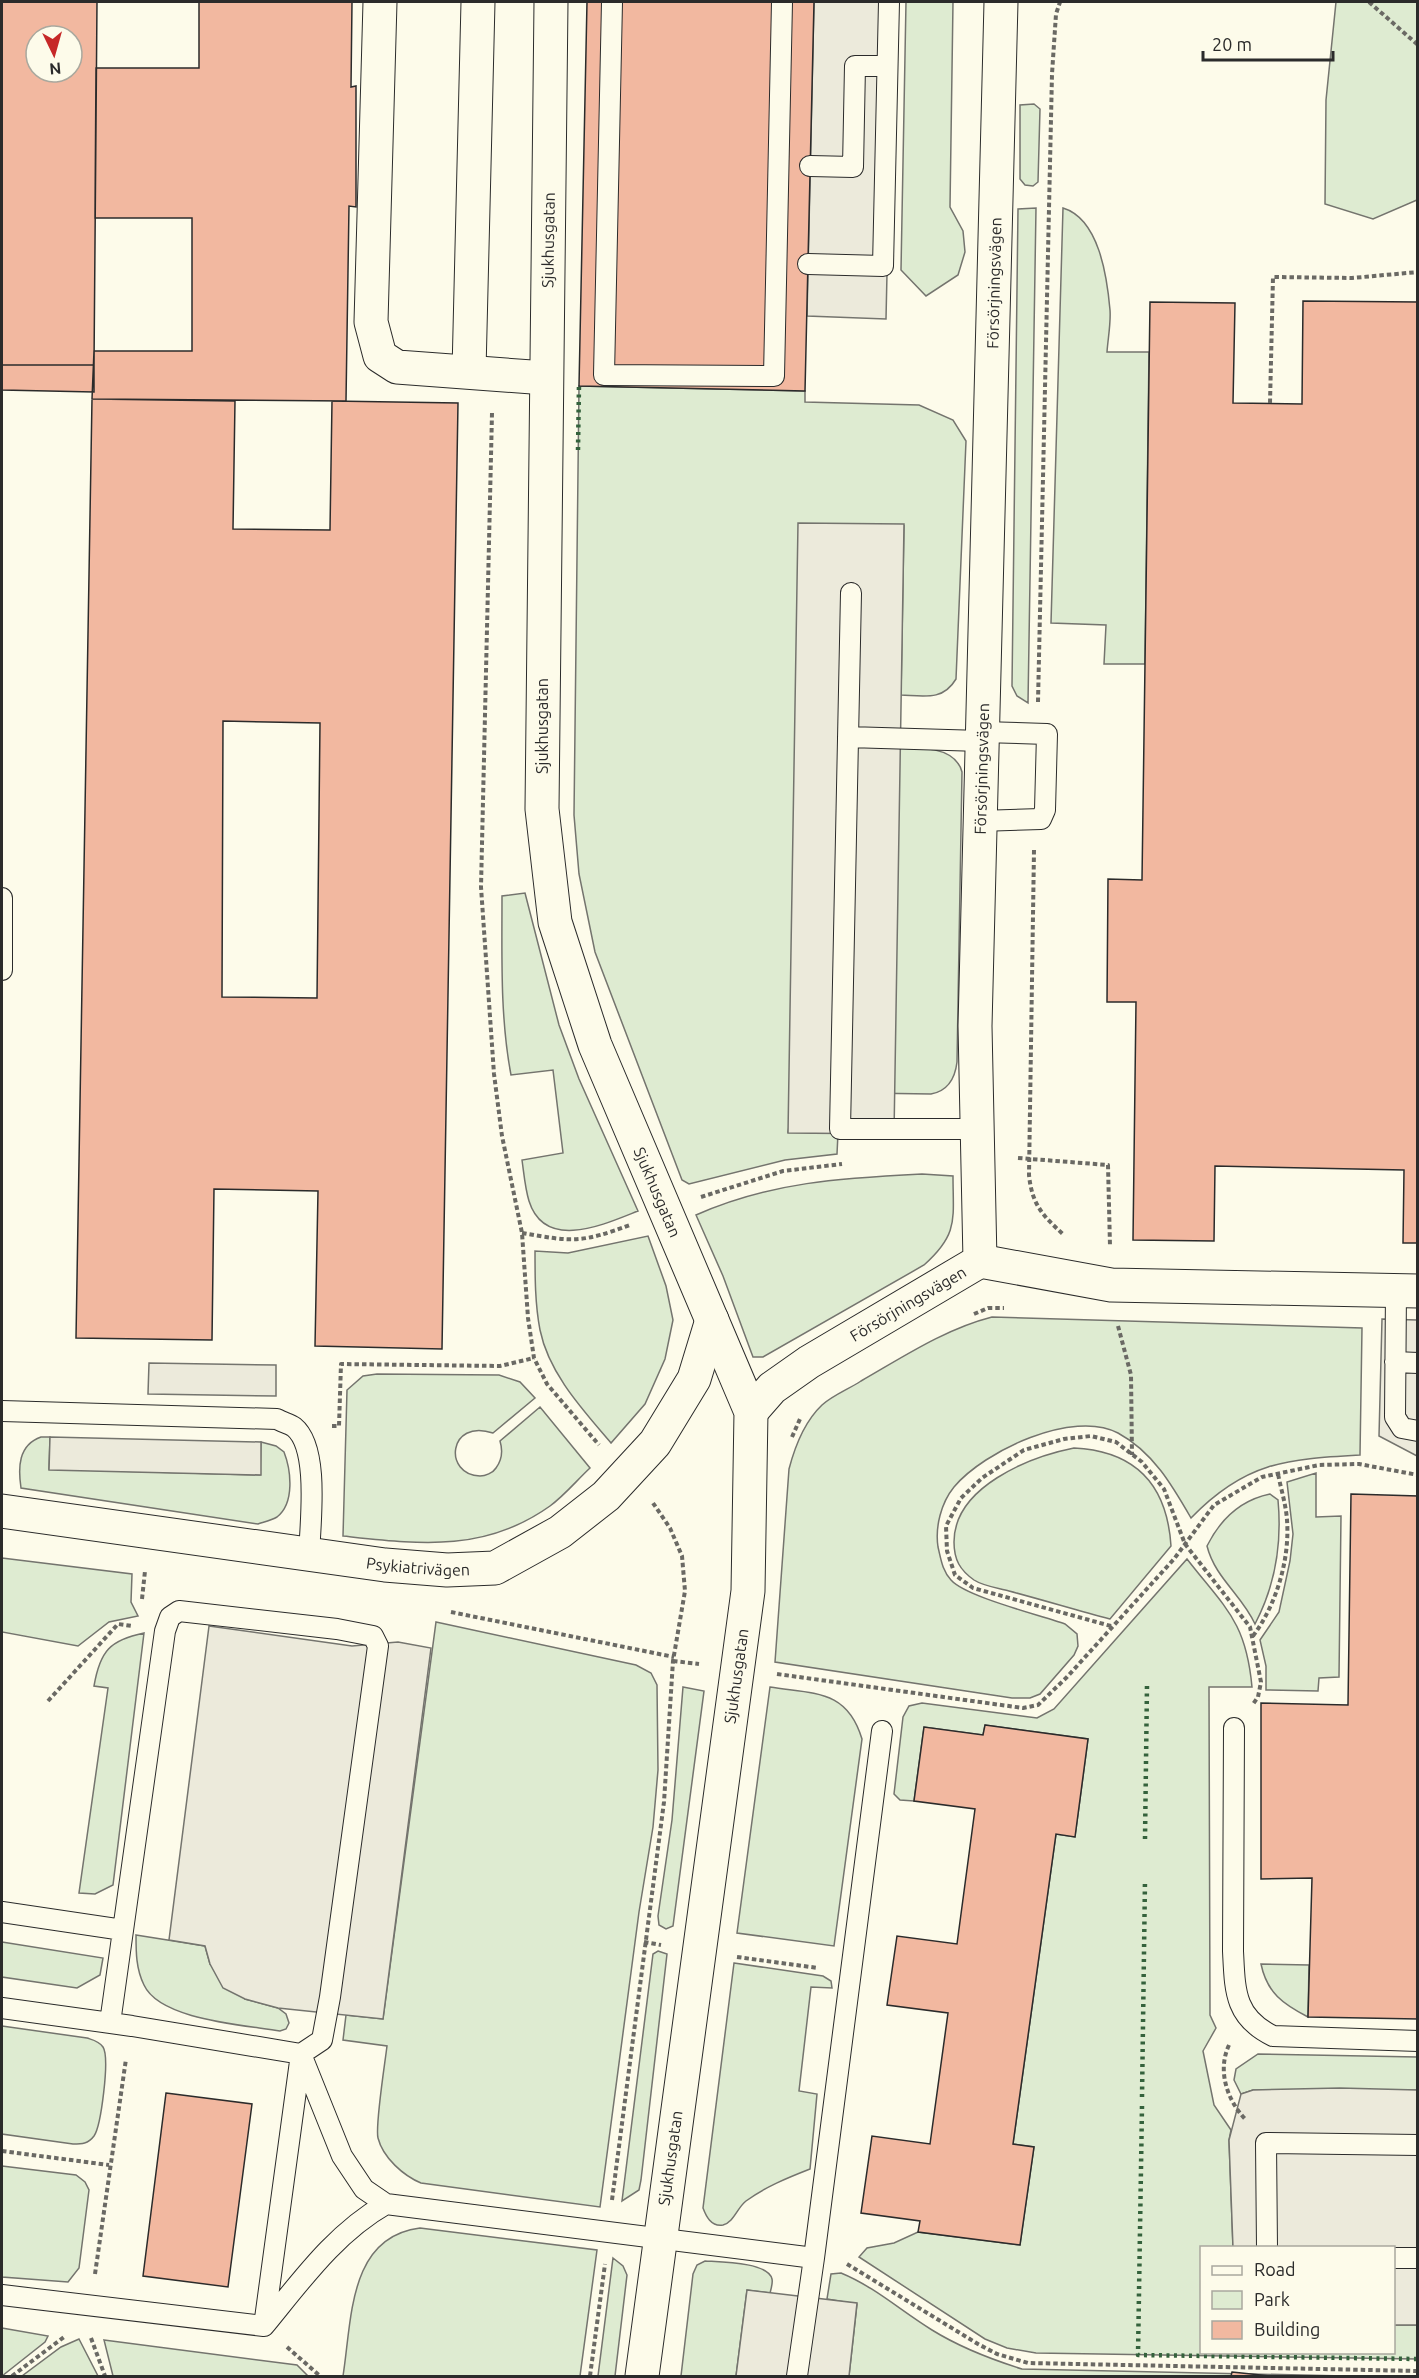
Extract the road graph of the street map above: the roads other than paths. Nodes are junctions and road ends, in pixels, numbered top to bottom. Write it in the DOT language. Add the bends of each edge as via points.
graph roads {
  1 [pos="380,2"];
  2 [pos="478,2"];
  3 [pos="551,2"];
  4 [pos="612,2"];
  5 [pos="782,2"];
  6 [pos="889,2"];
  7 [pos="1001,2"];
  8 [pos="887,66"];
  9 [pos="810,166"];
  10 [pos="853,167"];
  11 [pos="885,168"];
  12 [pos="808,264"];
  13 [pos="469,371"];
  14 [pos="546,378"];
  15 [pos="851,593"];
  16 [pos="981,736"];
  17 [pos="848,737"];
  18 [pos="979,821"];
  19 [pos="2,898"];
  20 [pos="2,970"];
  21 [pos="978,1143"];
  22 [pos="980,1261"];
  23 [pos="1407,1290"];
  24 [pos="712,1320"];
  25 [pos="1395,1362"];
  26 [pos="1418,1363"];
  27 [pos="2,1411"];
  28 [pos="751,1412"];
  29 [pos="1418,1431"];
  30 [pos="2,1511"];
  31 [pos="309,1556"];
  32 [pos="1234,1728"];
  33 [pos="882,1731"];
  34 [pos="2,1912"];
  35 [pos="123,1930"];
  36 [pos="2,2008"];
  37 [pos="110,2022"];
  38 [pos="1418,2041"];
  39 [pos="301,2055"];
  40 [pos="1418,2145"];
  41 [pos="386,2204"];
  42 [pos="659,2238"];
  43 [pos="1267,2246"];
  44 [pos="814,2258"];
  45 [pos="1395,2258"];
  46 [pos="1418,2258"];
  47 [pos="2,2295"];
  48 [pos="264,2326"];
  49 [pos="642,2376"];
  50 [pos="797,2376"];
  1 -- 13 [label="street" via="371,322 380,356 397,367"];
  2 -- 13 [label="street"];
  3 -- 14 [label="street, Sjukhusgatan"];
  4 -- 5 [label="lane" via="604,375 774,376"];
  6 -- 8 [label="lane"];
  7 -- 16 [label="street, Försörjningsvägen"];
  8 -- 10 [label="lane" via="855,66"];
  8 -- 11 [label="lane"];
  9 -- 10 [label="lane"];
  10 -- 11 [label="lane"];
  11 -- 12 [label="lane" via="883,266"];
  13 -- 14 [label="street"];
  14 -- 24 [label="street, Sjukhusgatan" via="542,808 555,922 595,1045"];
  15 -- 17 [label="lane"];
  16 -- 17 [label="lane"];
  16 -- 18 [label="street, Försörjningsvägen"];
  16 -- 18 [label="lane" via="1047,734 1045,810 1041,819"];
  17 -- 21 [label="lane" via="840,1129"];
  18 -- 21 [label="street, Försörjningsvägen" via="975,1026"];
  19 -- 20 [label="lane"];
  21 -- 22 [label="street, Försörjningsvägen"];
  22 -- 23 [label="street" via="1111,1285"];
  22 -- 28 [label="street, Försörjningsvägen" via="808,1362 772,1388"];
  23 -- 25 [label="lane"];
  24 -- 28 [label="street, Sjukhusgatan"];
  24 -- 31 [label="street, Psykiatrivägen" via="694,1379 655,1443 606,1496 560,1532 495,1568 447,1570"];
  25 -- 26 [label="lane"];
  25 -- 29 [label="lane" via="1395,1417 1402,1428"];
  27 -- 31 [label="lane" via="277,1419 294,1427 305,1441 311,1465"];
  28 -- 42 [label="street, Sjukhusgatan" via="748,1591"];
  30 -- 31 [label="street, Psykiatrivägen"];
  32 -- 38 [label="lane" via="1234,1987 1248,2018 1254,2027 1273,2036"];
  33 -- 44 [label="lane"];
  34 -- 35 [label="lane"];
  35 -- 37 [label="lane"];
  35 -- 39 [label="lane" via="170,1617 179,1611 374,1636 378,1646 324,2029 322,2040"];
  36 -- 37 [label="lane"];
  37 -- 39 [label="lane"];
  39 -- 41 [label="lane" via="342,2156 364,2189"];
  39 -- 48 [label="lane"];
  40 -- 43 [label="lane" via="1266,2143"];
  41 -- 42 [label="lane"];
  41 -- 48 [label="lane" via="359,2220 330,2247"];
  42 -- 44 [label="lane"];
  42 -- 49 [label="street, Sjukhusgatan"];
  44 -- 50 [label="lane"];
  45 -- 46 [label="lane"];
  47 -- 48 [label="lane" via="89,2315"];
}
